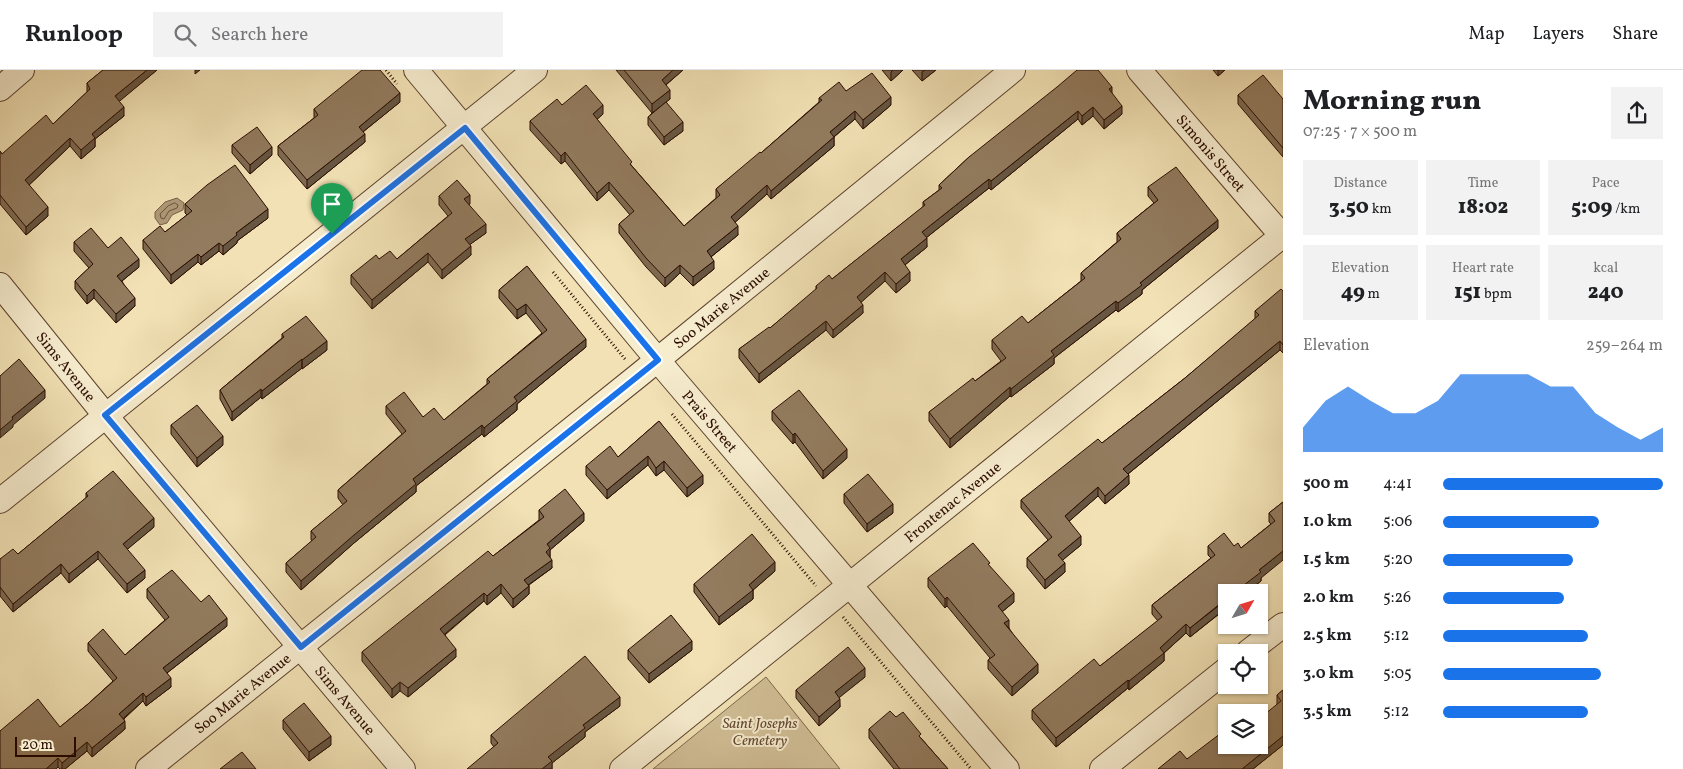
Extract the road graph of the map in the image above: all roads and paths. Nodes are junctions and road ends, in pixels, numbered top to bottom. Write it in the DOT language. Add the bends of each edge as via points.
graph roads {
  1 [pos="22,70"];
  2 [pos="416,70"];
  3 [pos="535,70"];
  4 [pos="1013,70"];
  5 [pos="1140,70"];
  6 [pos="0,88"];
  7 [pos="465,128"];
  8 [pos="1283,236"];
  9 [pos="0,285"];
  10 [pos="658,360"];
  11 [pos="671,413"];
  12 [pos="105,415"];
  13 [pos="0,501"];
  14 [pos="849,585"];
  15 [pos="830,601"];
  16 [pos="1283,625"];
  17 [pos="1258,644"];
  18 [pos="301,647"];
  19 [pos="1218,676"];
  20 [pos="148,769"];
  21 [pos="403,769"];
  22 [pos="622,769"];
  23 [pos="971,769"];
  24 [pos="1007,769"];
  25 [pos="1102,769"];
  1 -- 6 [label="street"];
  2 -- 7 [label="street, Prais Street"];
  3 -- 7 [label="street"];
  4 -- 10 [label="street, Soo Marie Avenue"];
  5 -- 8 [label="street, Simonis Street"];
  7 -- 10 [label="street, Prais Street"];
  7 -- 12 [label="street"];
  8 -- 14 [label="street, Frontenac Avenue"];
  9 -- 12 [label="street, Sims Avenue"];
  10 -- 14 [label="street, Prais Street"];
  10 -- 18 [label="street, Soo Marie Avenue"];
  11 -- 15 [label="path"];
  12 -- 13 [label="street"];
  12 -- 18 [label="street, Sims Avenue"];
  14 -- 15 [label="street, Frontenac Avenue"];
  14 -- 24 [label="street, Prais Street"];
  15 -- 22 [label="street, Frontenac Avenue"];
  15 -- 23 [label="path"];
  16 -- 17 [label="street"];
  18 -- 20 [label="street, Soo Marie Avenue"];
  18 -- 21 [label="street, Sims Avenue"];
  19 -- 25 [label="street"];
}
